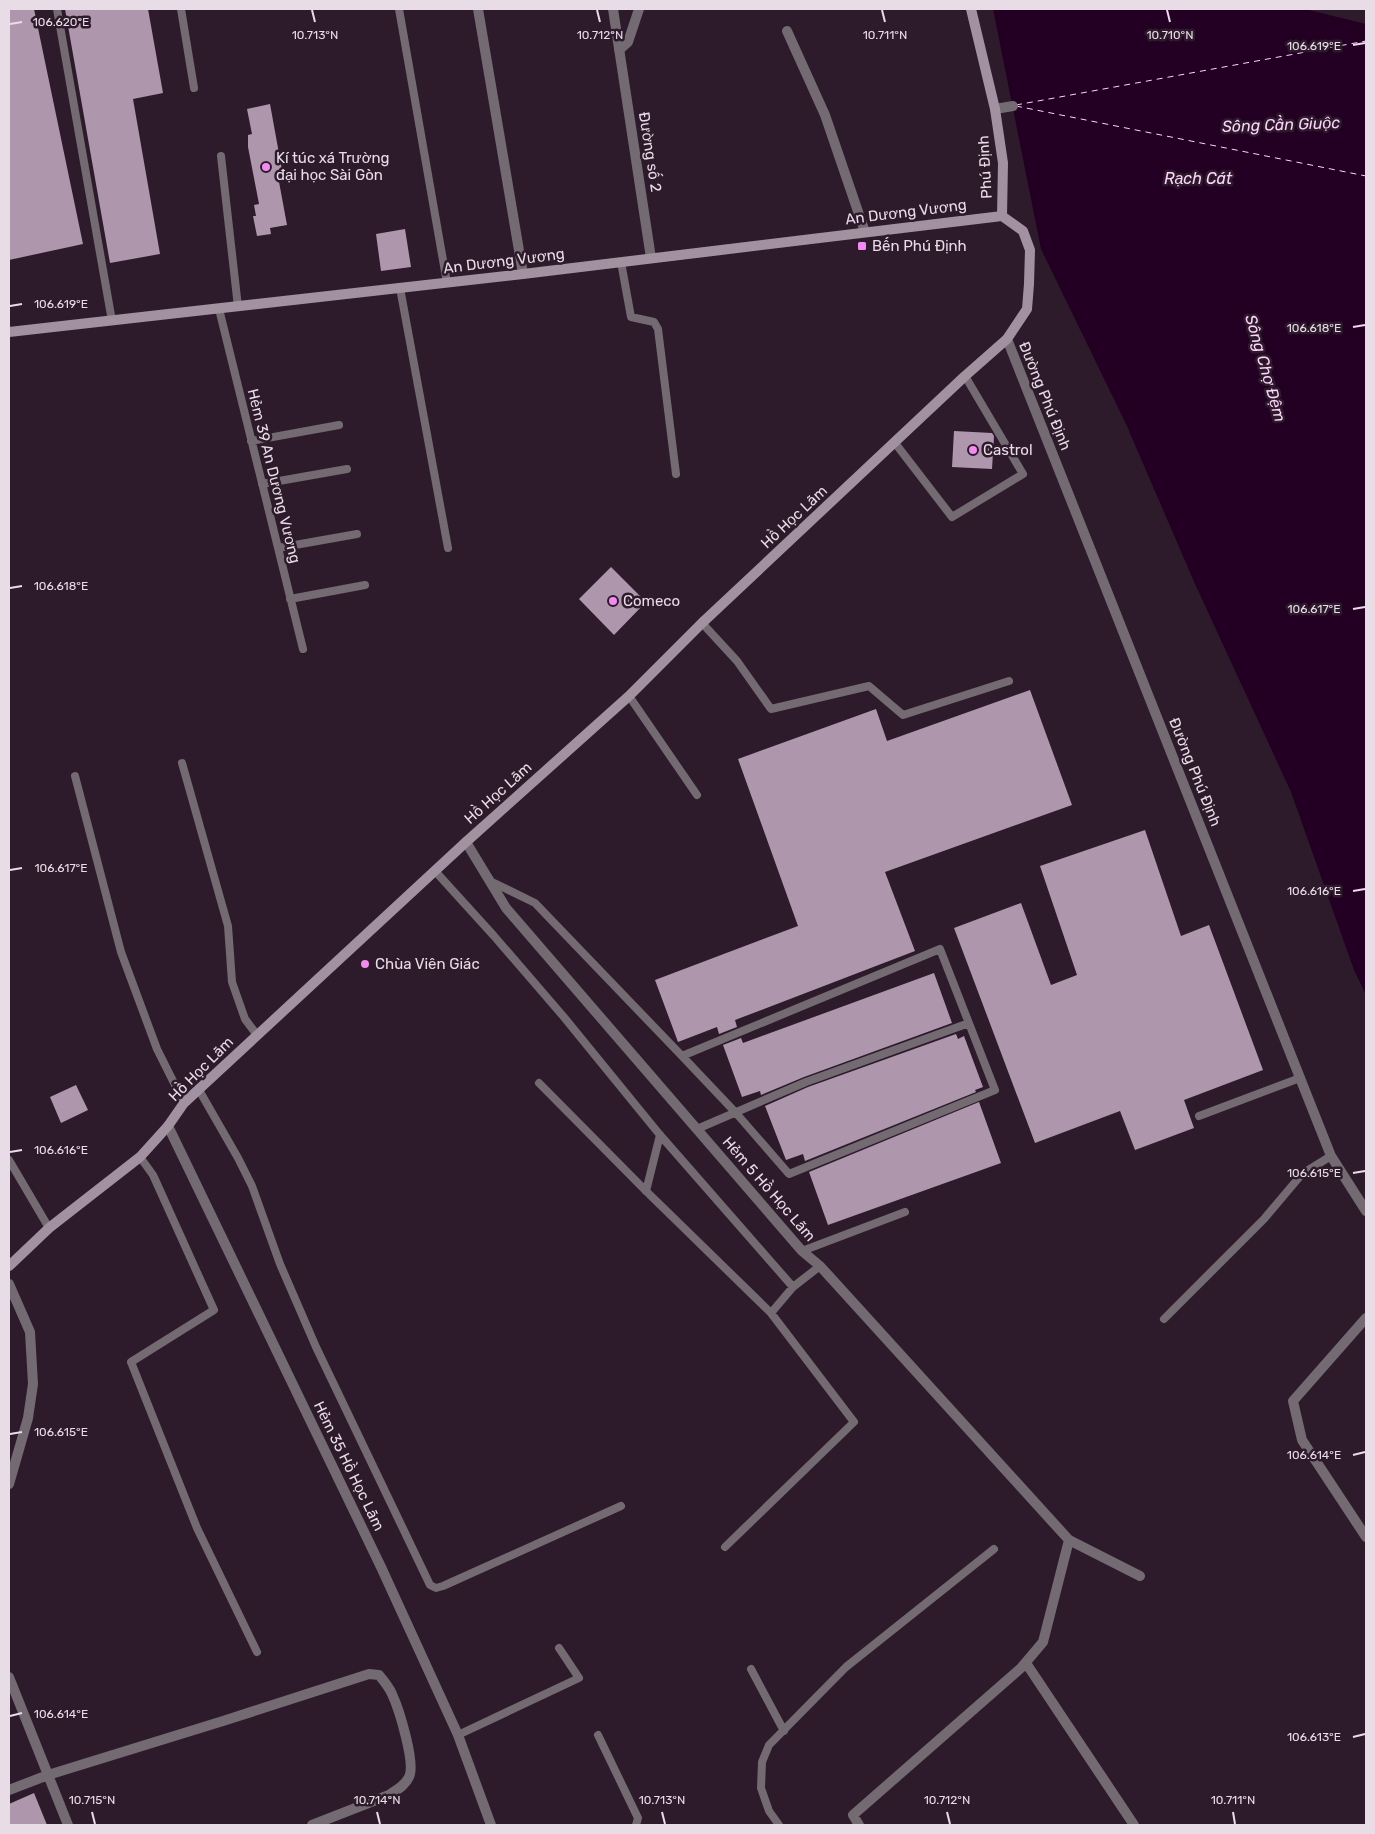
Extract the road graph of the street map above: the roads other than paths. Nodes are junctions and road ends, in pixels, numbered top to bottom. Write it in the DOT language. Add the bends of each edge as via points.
graph roads {
  1 [pos="57,9"];
  2 [pos="181,9"];
  3 [pos="399,9"];
  4 [pos="478,9"];
  5 [pos="613,9"];
  6 [pos="639,9"];
  7 [pos="971,9"];
  8 [pos="787,31"];
  9 [pos="619,50"];
  10 [pos="194,88"];
  11 [pos="1013,106"];
  12 [pos="995,109"];
  13 [pos="220,156"];
  14 [pos="1002,216"];
  15 [pos="865,232"];
  16 [pos="651,258"];
  17 [pos="621,262"];
  18 [pos="523,274"];
  19 [pos="447,282"];
  20 [pos="400,288"];
  21 [pos="238,307"];
  22 [pos="219,309"];
  23 [pos="112,321"];
  24 [pos="9,332"];
  25 [pos="1007,339"];
  26 [pos="965,376"];
  27 [pos="339,425"];
  28 [pos="251,441"];
  29 [pos="895,443"];
  30 [pos="347,469"];
  31 [pos="676,474"];
  32 [pos="262,484"];
  33 [pos="357,534"];
  34 [pos="278,548"];
  35 [pos="448,548"];
  36 [pos="365,585"];
  37 [pos="290,599"];
  38 [pos="702,624"];
  39 [pos="303,649"];
  40 [pos="1009,681"];
  41 [pos="629,696"];
  42 [pos="182,763"];
  43 [pos="75,776"];
  44 [pos="696,795"];
  45 [pos="466,842"];
  46 [pos="435,871"];
  47 [pos="490,881"];
  48 [pos="969,1023"];
  49 [pos="257,1035"];
  50 [pos="682,1056"];
  51 [pos="1300,1078"];
  52 [pos="539,1083"];
  53 [pos="199,1090"];
  54 [pos="184,1103"];
  55 [pos="736,1113"];
  56 [pos="1199,1116"];
  57 [pos="168,1126"];
  58 [pos="697,1129"];
  59 [pos="660,1135"];
  60 [pos="140,1156"];
  61 [pos="1331,1156"];
  62 [pos="9,1160"];
  63 [pos="646,1191"];
  64 [pos="1366,1211"];
  65 [pos="905,1212"];
  66 [pos="49,1228"];
  67 [pos="802,1251"];
  68 [pos="9,1266"];
  69 [pos="820,1266"];
  70 [pos="9,1284"];
  71 [pos="793,1287"];
  72 [pos="771,1313"];
  73 [pos="1366,1318"];
  74 [pos="1164,1319"];
  75 [pos="9,1484"];
  76 [pos="621,1506"];
  77 [pos="1366,1537"];
  78 [pos="1070,1540"];
  79 [pos="726,1546"];
  80 [pos="994,1548"];
  81 [pos="1140,1576"];
  82 [pos="559,1648"];
  83 [pos="257,1652"];
  84 [pos="1026,1663"];
  85 [pos="751,1669"];
  86 [pos="9,1677"];
  87 [pos="784,1731"];
  88 [pos="458,1735"];
  89 [pos="598,1736"];
  90 [pos="48,1775"];
  91 [pos="9,1790"];
  92 [pos="68,1825"];
  93 [pos="312,1825"];
  94 [pos="491,1825"];
  95 [pos="636,1825"];
  96 [pos="779,1825"];
  97 [pos="859,1825"];
  98 [pos="1134,1825"];
  1 -- 23 [label="lane"];
  2 -- 10 [label="lane"];
  3 -- 19 [label="lane"];
  4 -- 18 [label="street"];
  5 -- 9 [label="street, Đường số 2"];
  6 -- 9 [label="street" via="628,42"];
  7 -- 12 [label="main road, Phú Định"];
  8 -- 15 [label="street" via="825,115"];
  9 -- 16 [label="street, Đường số 2"];
  11 -- 12 [label="street"];
  12 -- 14 [label="main road, Phú Định" via="1003,163"];
  13 -- 21 [label="lane"];
  14 -- 15 [label="main road, An Dương Vương"];
  14 -- 25 [label="main road, Phú Định" via="1023,231 1030,250 1027,308"];
  15 -- 16 [label="main road, An Dương Vương"];
  16 -- 17 [label="main road, An Dương Vương"];
  17 -- 18 [label="main road, An Dương Vương"];
  17 -- 31 [label="lane" via="631,318 654,322 658,330"];
  18 -- 19 [label="main road, An Dương Vương"];
  19 -- 20 [label="main road, An Dương Vương"];
  20 -- 21 [label="main road, An Dương Vương"];
  20 -- 35 [label="lane"];
  21 -- 22 [label="main road, An Dương Vương"];
  22 -- 23 [label="main road, An Dương Vương"];
  22 -- 28 [label="lane, Hẻm 39 An Dương Vương"];
  23 -- 24 [label="main road, An Dương Vương"];
  25 -- 26 [label="main road, Hồ Học Lãm"];
  25 -- 51 [label="street, Đường Phú Định"];
  26 -- 29 [label="main road, Hồ Học Lãm"];
  26 -- 29 [label="lane" via="1023,474 952,517"];
  27 -- 28 [label="lane"];
  28 -- 32 [label="lane, Hẻm 39 An Dương Vương"];
  29 -- 38 [label="main road, Hồ Học Lãm"];
  30 -- 32 [label="lane"];
  32 -- 34 [label="lane, Hẻm 39 An Dương Vương"];
  33 -- 34 [label="lane"];
  34 -- 37 [label="lane, Hẻm 39 An Dương Vương"];
  36 -- 37 [label="lane"];
  37 -- 39 [label="lane, Hẻm 39 An Dương Vương"];
  38 -- 40 [label="lane" via="737,661 771,709 870,686 903,715"];
  38 -- 41 [label="main road, Hồ Học Lãm"];
  41 -- 44 [label="lane"];
  41 -- 45 [label="main road, Hồ Học Lãm"];
  42 -- 49 [label="lane" via="228,926 232,982 245,1019"];
  43 -- 54 [label="lane" via="121,952 156,1049"];
  45 -- 46 [label="main road, Hồ Học Lãm"];
  45 -- 47 [label="street, Hẻm 5 Hồ Học Lãm"];
  46 -- 49 [label="main road, Hồ Học Lãm"];
  46 -- 59 [label="lane" via="563,1016"];
  47 -- 50 [label="lane" via="535,903"];
  47 -- 58 [label="street, Hẻm 5 Hồ Học Lãm" via="506,908"];
  48 -- 50 [label="lane" via="940,949"];
  48 -- 55 [label="lane" via="806,1082"];
  48 -- 55 [label="lane" via="995,1090 789,1174"];
  49 -- 53 [label="main road, Hồ Học Lãm"];
  50 -- 55 [label="lane"];
  51 -- 56 [label="lane"];
  51 -- 61 [label="street, Đường Phú Định"];
  52 -- 63 [label="lane"];
  53 -- 54 [label="main road, Hồ Học Lãm"];
  53 -- 76 [label="lane" via="252,1186 280,1264 316,1347 430,1585 436,1588 443,1586"];
  54 -- 57 [label="main road, Hồ Học Lãm"];
  55 -- 58 [label="lane"];
  57 -- 60 [label="main road, Hồ Học Lãm"];
  57 -- 88 [label="street, Hẻm 35 Hồ Học Lãm" via="381,1567"];
  58 -- 67 [label="street, Hẻm 5 Hồ Học Lãm"];
  59 -- 63 [label="lane"];
  59 -- 71 [label="lane"];
  60 -- 66 [label="main road, Hồ Học Lãm"];
  60 -- 83 [label="lane" via="153,1175 214,1310 131,1362 197,1528"];
  61 -- 64 [label="street, Đường Phú Định"];
  61 -- 74 [label="lane" via="1302,1174 1264,1219"];
  62 -- 66 [label="lane"];
  63 -- 72 [label="lane"];
  65 -- 67 [label="lane"];
  66 -- 68 [label="main road, Hồ Học Lãm"];
  67 -- 69 [label="street, Hẻm 5 Hồ Học Lãm"];
  69 -- 71 [label="lane"];
  69 -- 78 [label="street, Hẻm 5 Hồ Học Lãm"];
  70 -- 75 [label="street" via="30,1332 33,1384 28,1418"];
  71 -- 72 [label="lane"];
  72 -- 79 [label="lane" via="854,1422"];
  73 -- 77 [label="street" via="1293,1401 1302,1440"];
  78 -- 81 [label="street"];
  78 -- 84 [label="street" via="1043,1642"];
  80 -- 87 [label="lane" via="846,1667"];
  82 -- 88 [label="lane" via="579,1678"];
  84 -- 97 [label="street" via="853,1815"];
  84 -- 98 [label="street"];
  85 -- 87 [label="lane"];
  86 -- 90 [label="street"];
  87 -- 96 [label="lane" via="769,1745 760,1773 769,1811"];
  88 -- 94 [label="street, Hẻm 35 Hồ Học Lãm"];
  89 -- 95 [label="lane" via="638,1818"];
  90 -- 91 [label="street"];
  90 -- 92 [label="street"];
  90 -- 93 [label="street" via="369,1674 379,1675 392,1694 411,1756 409,1777 389,1795"];
}
